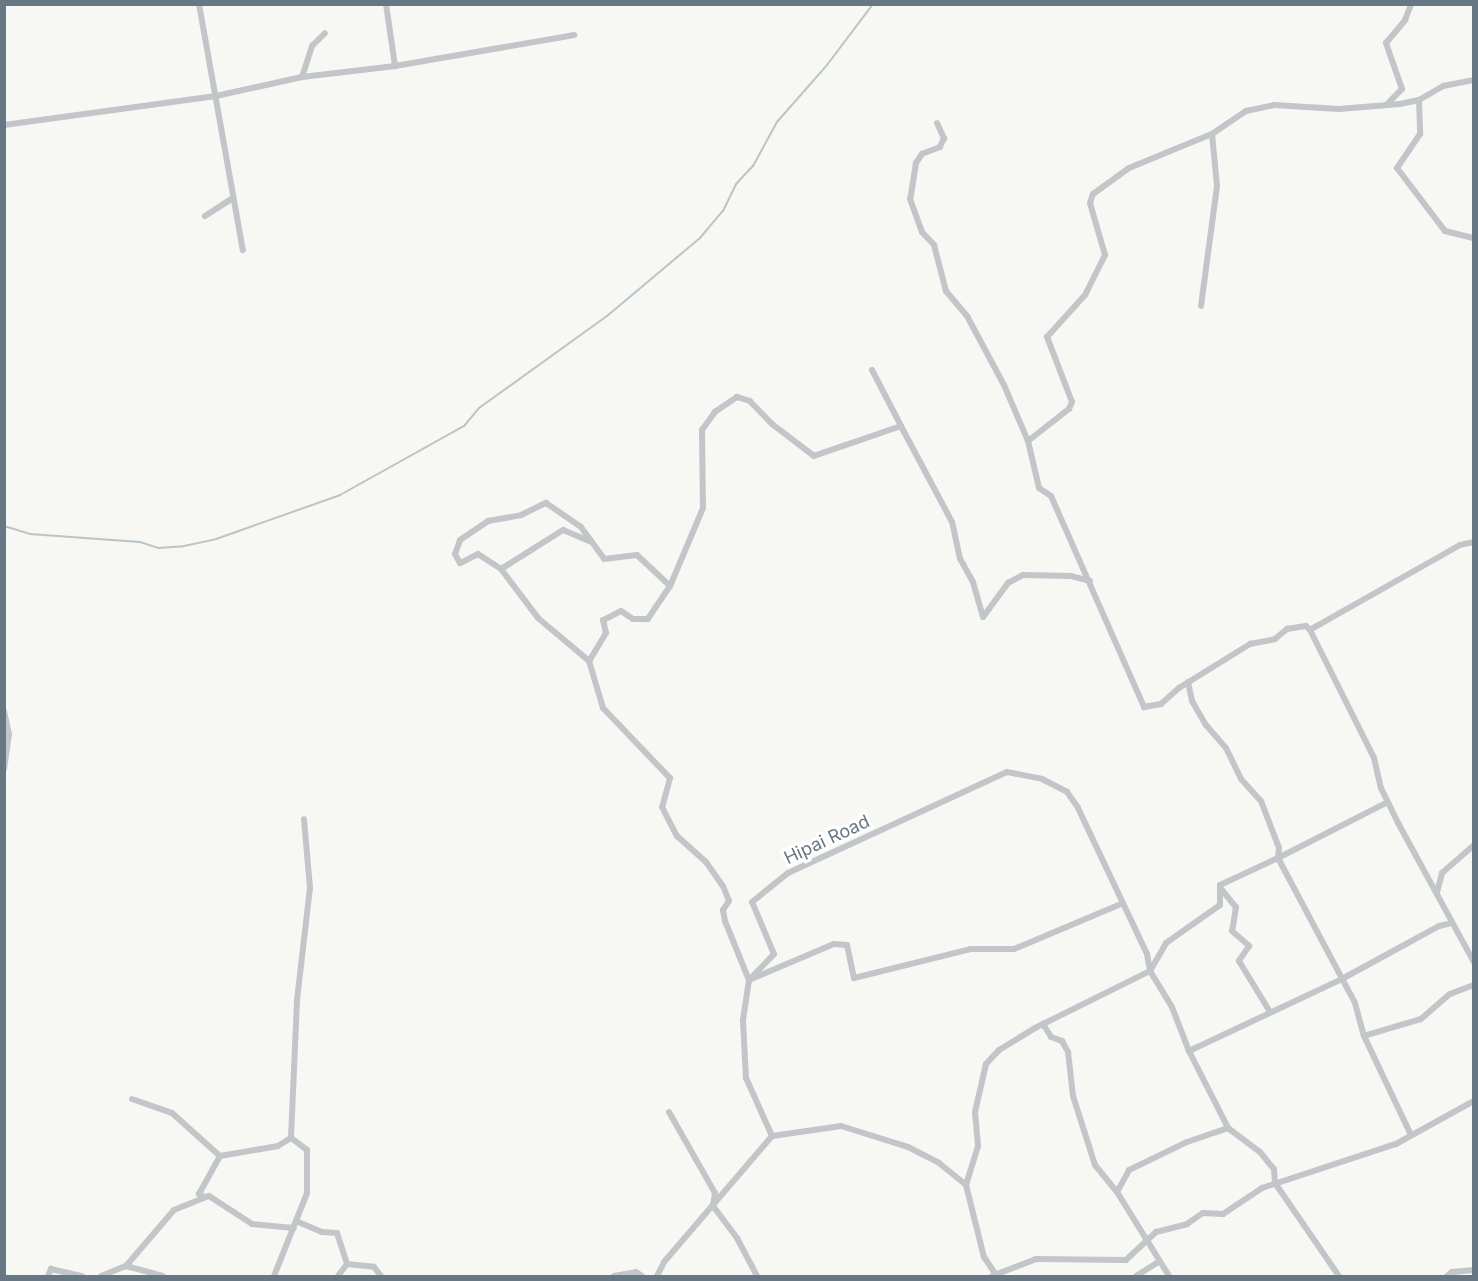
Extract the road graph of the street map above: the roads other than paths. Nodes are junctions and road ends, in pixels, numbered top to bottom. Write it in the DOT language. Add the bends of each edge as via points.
graph roads {
  1 [pos="199,4"];
  2 [pos="386,4"];
  3 [pos="1411,4"];
  4 [pos="325,33"];
  5 [pos="574,35"];
  6 [pos="395,66"];
  7 [pos="302,77"];
  8 [pos="1473,80"];
  9 [pos="216,96"];
  10 [pos="1419,100"];
  11 [pos="1387,104"];
  12 [pos="937,123"];
  13 [pos="4,125"];
  14 [pos="1212,134"];
  15 [pos="231,199"];
  16 [pos="205,216"];
  17 [pos="1473,237"];
  18 [pos="243,250"];
  19 [pos="1201,306"];
  20 [pos="872,370"];
  21 [pos="901,426"];
  22 [pos="1028,441"];
  23 [pos="589,541"];
  24 [pos="1473,542"];
  25 [pos="501,569"];
  26 [pos="1090,582"];
  27 [pos="670,586"];
  28 [pos="1310,630"];
  29 [pos="589,661"];
  30 [pos="1188,682"];
  31 [pos="4,711"];
  32 [pos="4,769"];
  33 [pos="1388,802"];
  34 [pos="304,819"];
  35 [pos="1473,845"];
  36 [pos="1278,858"];
  37 [pos="1221,890"];
  38 [pos="1437,892"];
  39 [pos="1121,904"];
  40 [pos="1452,923"];
  41 [pos="1473,962"];
  42 [pos="1150,971"];
  43 [pos="749,980"];
  44 [pos="1340,980"];
  45 [pos="1473,985"];
  46 [pos="1270,1012"];
  47 [pos="1043,1024"];
  48 [pos="1365,1035"];
  49 [pos="1189,1051"];
  50 [pos="132,1099"];
  51 [pos="1473,1101"];
  52 [pos="669,1112"];
  53 [pos="1228,1128"];
  54 [pos="1410,1135"];
  55 [pos="772,1136"];
  56 [pos="291,1138"];
  57 [pos="220,1156"];
  58 [pos="1275,1183"];
  59 [pos="966,1185"];
  60 [pos="1117,1192"];
  61 [pos="205,1197"];
  62 [pos="713,1206"];
  63 [pos="295,1225"];
  64 [pos="1146,1245"];
  65 [pos="1157,1263"];
  66 [pos="347,1264"];
  67 [pos="126,1266"];
  68 [pos="1473,1270"];
  69 [pos="993,1274"];
  70 [pos="48,1276"];
  71 [pos="82,1276"];
  72 [pos="101,1276"];
  73 [pos="163,1276"];
  74 [pos="274,1276"];
  75 [pos="338,1276"];
  76 [pos="381,1276"];
  77 [pos="614,1276"];
  78 [pos="642,1276"];
  79 [pos="657,1276"];
  80 [pos="757,1276"];
  81 [pos="1136,1276"];
  82 [pos="1168,1276"];
  83 [pos="1339,1276"];
  84 [pos="1447,1276"];
  1 -- 9 [label="street"];
  2 -- 6 [label="street"];
  3 -- 11 [label="street" via="1405,20 1386,43 1402,89"];
  4 -- 7 [label="street" via="312,46"];
  5 -- 6 [label="street"];
  6 -- 7 [label="street"];
  7 -- 9 [label="street"];
  8 -- 10 [label="street" via="1443,86"];
  9 -- 13 [label="street"];
  9 -- 15 [label="street"];
  10 -- 11 [label="street"];
  10 -- 17 [label="street" via="1420,134 1397,168 1445,231"];
  11 -- 14 [label="street" via="1339,109 1274,105 1246,111"];
  12 -- 22 [label="street" via="944,138 940,147 922,154 916,163 910,199 922,232 934,245 946,291 966,316 1004,385"];
  14 -- 19 [label="street" via="1217,186"];
  14 -- 22 [label="street" via="1129,168 1093,194 1090,203 1105,255 1085,295 1047,337 1072,402 1069,409"];
  15 -- 16 [label="street"];
  15 -- 18 [label="street"];
  20 -- 21 [label="street"];
  21 -- 26 [label="street" via="952,522 960,559 973,582 983,617 1008,583 1023,575 1071,576"];
  21 -- 27 [label="street" via="814,456 772,424 750,400 736,397 725,403 702,430 703,508"];
  22 -- 26 [label="street" via="1039,488 1051,496"];
  23 -- 25 [label="street" via="562,530"];
  23 -- 25 [label="street" via="581,527 546,503 521,515 488,521 460,540 454,554 460,563 478,554"];
  23 -- 27 [label="street" via="604,559 637,555"];
  24 -- 28 [label="street" via="1460,545"];
  25 -- 29 [label="street" via="538,618"];
  26 -- 30 [label="street" via="1144,707 1161,704"];
  27 -- 29 [label="street" via="648,619 633,619 621,611 603,620 606,633"];
  28 -- 30 [label="street" via="1306,626 1292,628 1275,639 1250,644"];
  28 -- 33 [label="street" via="1374,758"];
  29 -- 43 [label="street" via="603,708 670,778 662,807 677,836 706,862 723,886 729,901 723,910 724,921"];
  30 -- 36 [label="street" via="1192,701 1206,725 1226,748 1241,779 1261,801 1279,848"];
  31 -- 32 [label="street" via="9,734"];
  33 -- 36 [label="street"];
  33 -- 38 [label="street"];
  34 -- 56 [label="street" via="310,888 297,1000"];
  35 -- 38 [label="street" via="1442,873"];
  36 -- 37 [label="street" via="1224,882"];
  36 -- 44 [label="street" via="1303,912 1318,928"];
  37 -- 42 [label="street" via="1220,905 1166,943"];
  37 -- 46 [label="street" via="1236,907 1232,931 1249,946 1239,961"];
  38 -- 40 [label="street"];
  39 -- 42 [label="street, Hipai Road" via="1147,954"];
  39 -- 43 [label="street" via="1014,949 971,949 854,978 847,945 834,944"];
  39 -- 43 [label="street, Hipai Road" via="1067,792 1042,779 1007,772 788,873 752,902 774,954"];
  40 -- 41 [label="street"];
  40 -- 44 [label="street" via="1439,926"];
  42 -- 47 [label="street"];
  42 -- 49 [label="street, Hipai Road" via="1172,1007"];
  43 -- 55 [label="street" via="743,1020 746,1078"];
  44 -- 46 [label="street"];
  44 -- 48 [label="street" via="1355,1003"];
  45 -- 48 [label="street" via="1450,994 1421,1019"];
  46 -- 49 [label="street"];
  47 -- 59 [label="street" via="999,1050 986,1064 975,1112 978,1146"];
  47 -- 60 [label="street" via="1068,1052 1068,1075 1085,1146"];
  48 -- 54 [label="street"];
  49 -- 53 [label="street, Hipai Road"];
  50 -- 57 [label="street" via="172,1113"];
  51 -- 54 [label="street"];
  52 -- 62 [label="street" via="715,1193"];
  53 -- 58 [label="street" via="1260,1152 1274,1169"];
  53 -- 60 [label="street" via="1187,1142 1129,1170"];
  54 -- 58 [label="street" via="1325,1169"];
  55 -- 59 [label="street" via="842,1126 908,1147 939,1163"];
  55 -- 62 [label="street"];
  56 -- 57 [label="street" via="278,1146"];
  56 -- 63 [label="street" via="307,1150 310,1161 307,1193"];
  57 -- 61 [label="street" via="199,1194"];
  58 -- 64 [label="street" via="1223,1214 1203,1213 1187,1224 1156,1232"];
  58 -- 83 [label="street"];
  59 -- 69 [label="street" via="984,1257"];
  60 -- 64 [label="street"];
  61 -- 63 [label="street" via="252,1224"];
  61 -- 67 [label="street" via="174,1210"];
  62 -- 79 [label="street" via="664,1262"];
  62 -- 80 [label="street" via="737,1238"];
  63 -- 66 [label="street" via="337,1233"];
  63 -- 74 [label="street"];
  64 -- 65 [label="street"];
  64 -- 69 [label="street" via="1126,1260 1036,1259"];
  65 -- 81 [label="street"];
  65 -- 82 [label="street"];
  66 -- 75 [label="street"];
  66 -- 76 [label="street" via="374,1267"];
  67 -- 72 [label="street"];
  67 -- 73 [label="street"];
  68 -- 84 [label="street"];
  70 -- 71 [label="street" via="51,1269"];
  77 -- 78 [label="street" via="636,1272"];
}
